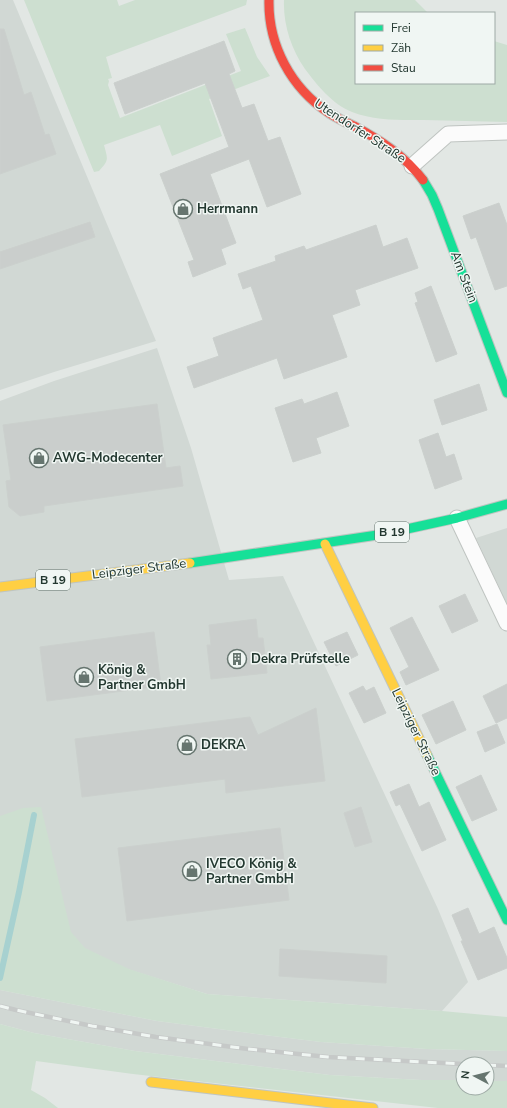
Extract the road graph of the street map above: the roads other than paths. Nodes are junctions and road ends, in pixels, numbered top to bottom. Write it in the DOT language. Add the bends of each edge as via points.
graph roads {
  1 [pos="270,0"];
  2 [pos="507,132"];
  3 [pos="412,166"];
  4 [pos="507,393"];
  5 [pos="507,504"];
  6 [pos="457,518"];
  7 [pos="325,544"];
  8 [pos="0,587"];
  9 [pos="507,623"];
  10 [pos="507,920"];
  11 [pos="151,1082"];
  12 [pos="373,1108"];
  1 -- 3 [label="street, Utendorfer Straße" via="268,10 277,46 289,74 300,88 326,112 368,134"];
  2 -- 3 [label="street, Utendorfer Straße" via="448,134"];
  3 -- 4 [label="street, Am Stein" via="432,197"];
  5 -- 6 [label="street, Leipziger Straße / B 19"];
  6 -- 7 [label="street, Leipziger Straße / B 19"];
  6 -- 9 [label="street"];
  7 -- 8 [label="street, Leipziger Straße / B 19"];
  7 -- 10 [label="street, Leipziger Straße"];
  11 -- 12 [label="street"];
}
